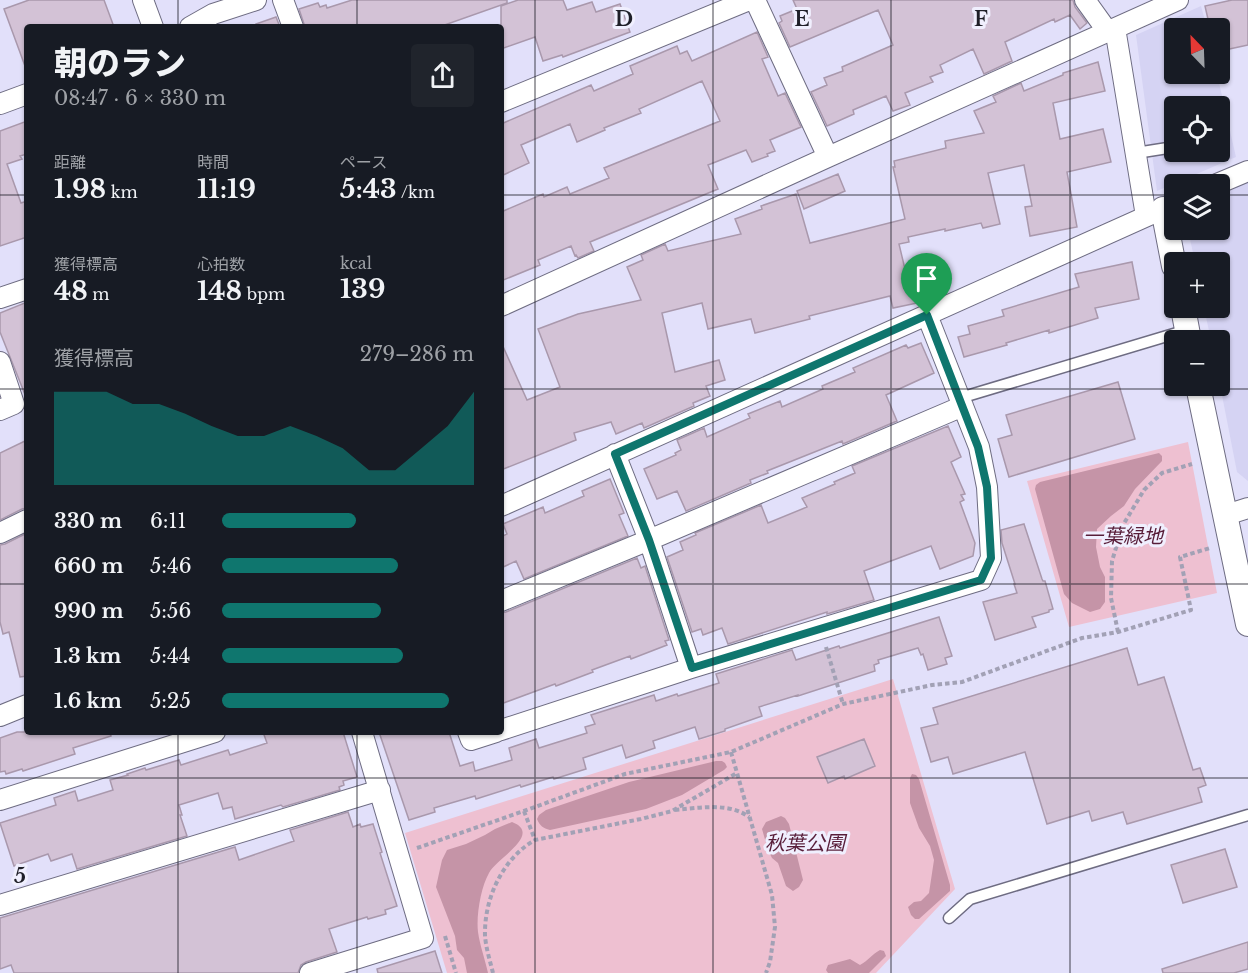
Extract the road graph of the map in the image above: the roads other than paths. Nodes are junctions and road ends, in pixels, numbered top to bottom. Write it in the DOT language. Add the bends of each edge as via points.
graph roads {
  1 [pos="143,0"];
  2 [pos="256,0"];
  3 [pos="283,0"];
  4 [pos="1085,0"];
  5 [pos="1178,0"];
  6 [pos="746,1"];
  7 [pos="152,24"];
  8 [pos="195,24"];
  9 [pos="292,24"];
  10 [pos="1112,30"];
  11 [pos="24,95"];
  12 [pos="504,101"];
  13 [pos="0,104"];
  14 [pos="1164,149"];
  15 [pos="1136,153"];
  16 [pos="828,157"];
  17 [pos="1248,171"];
  18 [pos="1230,179"];
  19 [pos="1161,210"];
  20 [pos="1171,252"];
  21 [pos="24,291"];
  22 [pos="0,298"];
  23 [pos="504,305"];
  24 [pos="927,315"];
  25 [pos="1187,326"];
  26 [pos="0,362"];
  27 [pos="1200,396"];
  28 [pos="962,402"];
  29 [pos="0,410"];
  30 [pos="615,454"];
  31 [pos="504,505"];
  32 [pos="1237,512"];
  33 [pos="24,521"];
  34 [pos="0,533"];
  35 [pos="649,540"];
  36 [pos="504,600"];
  37 [pos="1248,624"];
  38 [pos="692,668"];
  39 [pos="24,706"];
  40 [pos="0,716"];
  41 [pos="504,729"];
  42 [pos="206,735"];
  43 [pos="363,735"];
  44 [pos="469,735"];
  45 [pos="487,735"];
  46 [pos="380,790"];
  47 [pos="0,800"];
  48 [pos="1248,815"];
  49 [pos="0,905"];
  50 [pos="949,918"];
  51 [pos="310,973"];
  1 -- 7 [label="street"];
  2 -- 8 [label="street"];
  3 -- 9 [label="street"];
  4 -- 10 [label="street"];
  5 -- 10 [label="street"];
  6 -- 12 [label="street"];
  6 -- 16 [label="street"];
  10 -- 15 [label="street"];
  10 -- 16 [label="street"];
  11 -- 13 [label="street"];
  14 -- 15 [label="lane"];
  15 -- 19 [label="street"];
  16 -- 23 [label="street"];
  17 -- 18 [label="street"];
  19 -- 20 [label="street"];
  19 -- 24 [label="street"];
  21 -- 22 [label="street"];
  24 -- 28 [label="street"];
  24 -- 30 [label="street"];
  25 -- 28 [label="lane"];
  26 -- 29 [label="street" via="14,404"];
  27 -- 32 [label="street" via="1213,458"];
  28 -- 35 [label="street"];
  28 -- 38 [label="street" via="987,487 991,558 981,580"];
  30 -- 31 [label="street"];
  30 -- 35 [label="street"];
  32 -- 37 [label="street" via="1231,541"];
  33 -- 34 [label="street"];
  35 -- 36 [label="street"];
  35 -- 38 [label="street"];
  38 -- 41 [label="street"];
  39 -- 40 [label="street"];
  42 -- 47 [label="street"];
  43 -- 46 [label="street"];
  44 -- 45 [label="street" via="471,740"];
  46 -- 49 [label="street"];
  46 -- 51 [label="street" via="423,938"];
  48 -- 50 [label="lane" via="970,899"];
}
